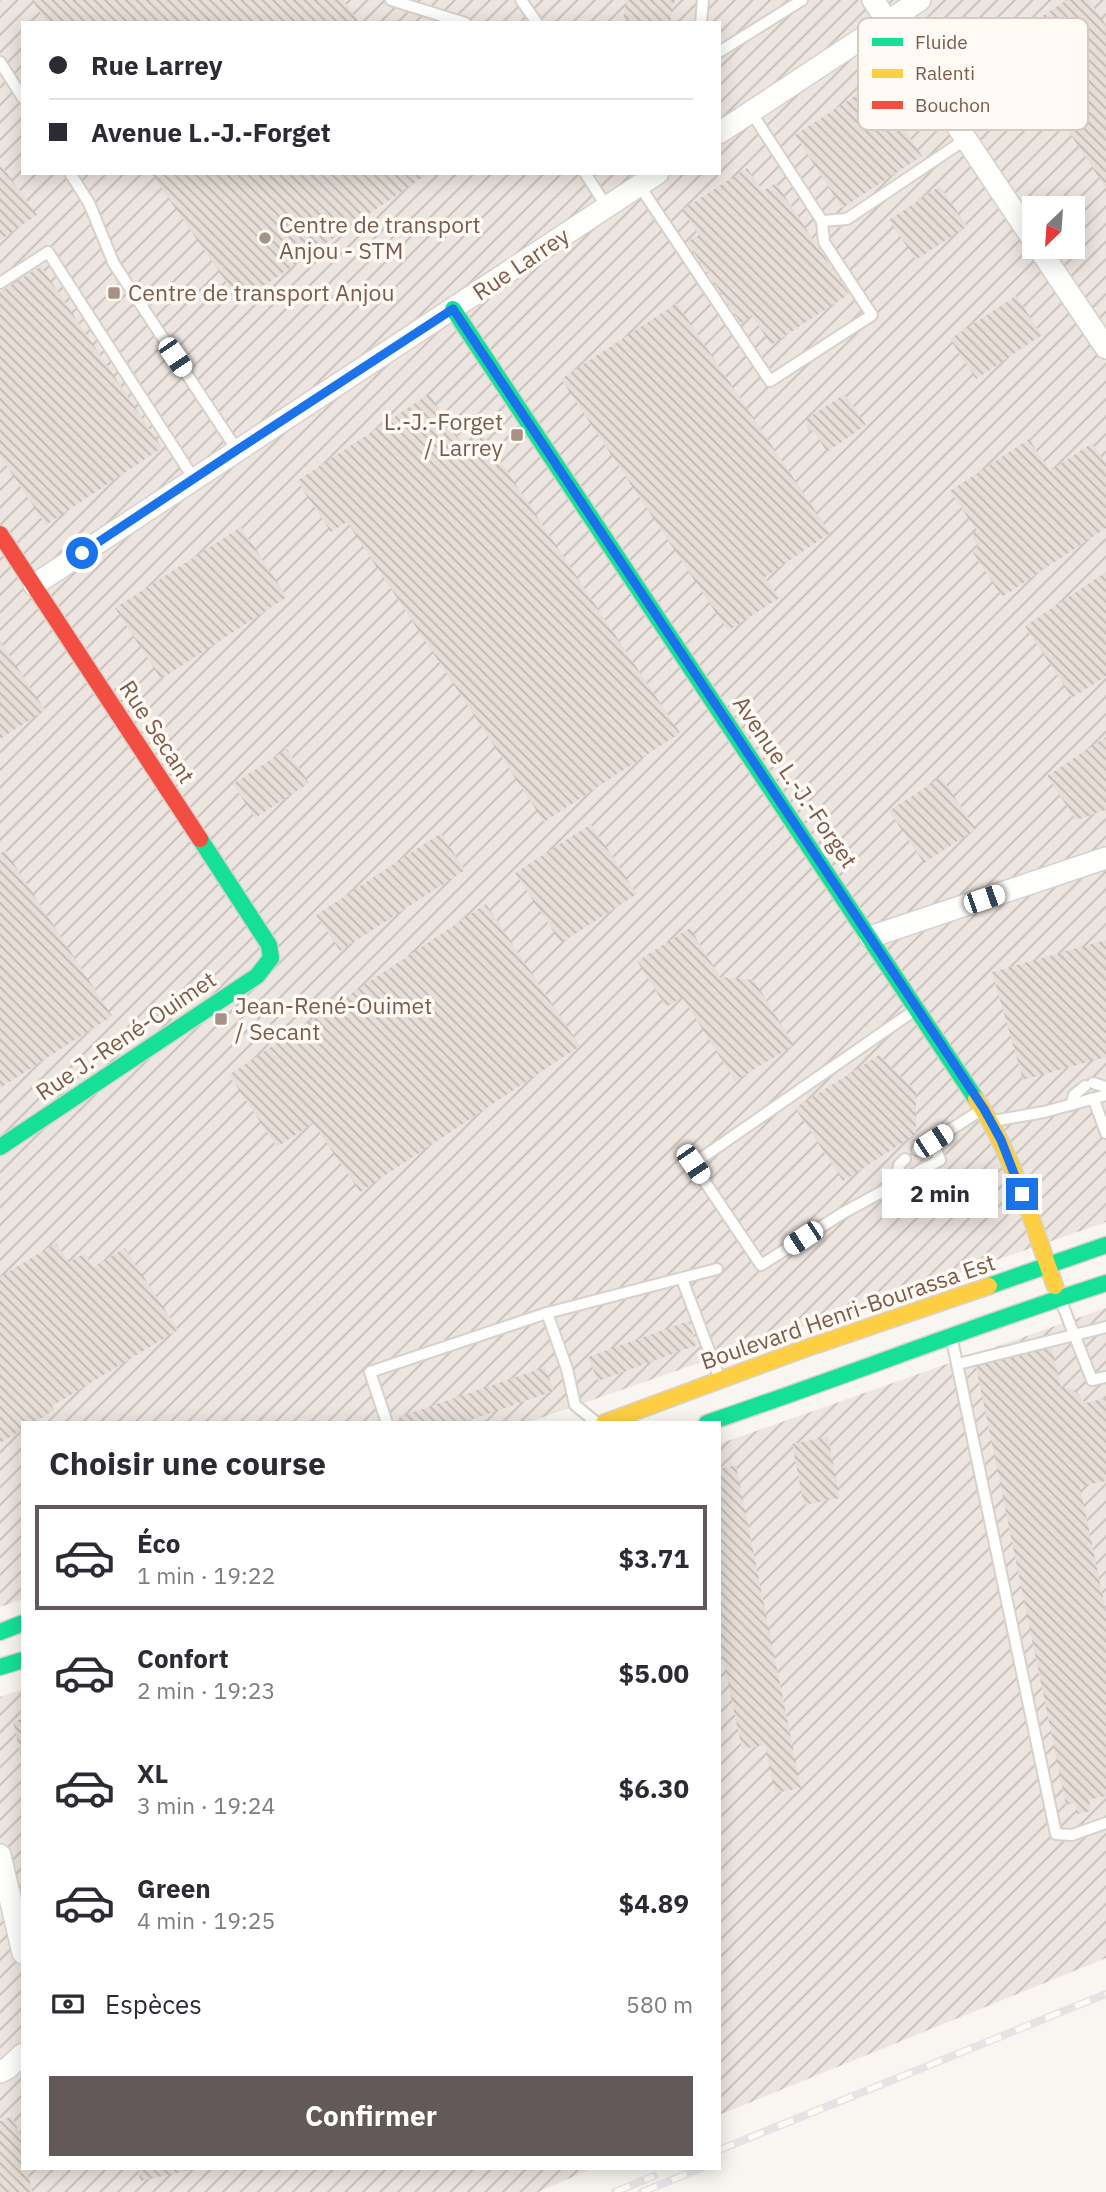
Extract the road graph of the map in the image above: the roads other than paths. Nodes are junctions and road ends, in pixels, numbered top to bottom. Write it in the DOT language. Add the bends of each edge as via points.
graph roads {
  1 [pos="391,0"];
  2 [pos="521,0"];
  3 [pos="716,0"];
  4 [pos="802,0"];
  5 [pos="873,0"];
  6 [pos="920,0"];
  7 [pos="703,4"];
  8 [pos="885,18"];
  9 [pos="892,18"];
  10 [pos="459,21"];
  11 [pos="536,21"];
  12 [pos="858,40"];
  13 [pos="721,51"];
  14 [pos="0,62"];
  15 [pos="21,95"];
  16 [pos="751,112"];
  17 [pos="961,130"];
  18 [pos="721,132"];
  19 [pos="966,138"];
  20 [pos="71,175"];
  21 [pos="586,175"];
  22 [pos="655,175"];
  23 [pos="639,186"];
  24 [pos="607,207"];
  25 [pos="822,221"];
  26 [pos="1022,223"];
  27 [pos="1046,259"];
  28 [pos="0,283"];
  29 [pos="453,309"];
  30 [pos="1106,348"];
  31 [pos="237,450"];
  32 [pos="194,478"];
  33 [pos="0,534"];
  34 [pos="34,585"];
  35 [pos="1106,858"];
  36 [pos="870,937"];
  37 [pos="271,958"];
  38 [pos="917,1009"];
  39 [pos="1106,1087"];
  40 [pos="1106,1096"];
  41 [pos="1094,1100"];
  42 [pos="1071,1105"];
  43 [pos="987,1115"];
  44 [pos="1106,1133"];
  45 [pos="933,1141"];
  46 [pos="0,1147"];
  47 [pos="917,1150"];
  48 [pos="905,1158"];
  49 [pos="896,1184"];
  50 [pos="1106,1245"];
  51 [pos="1048,1266"];
  52 [pos="718,1269"];
  53 [pos="681,1279"];
  54 [pos="1106,1283"];
  55 [pos="1060,1299"];
  56 [pos="547,1313"];
  57 [pos="1106,1327"];
  58 [pos="1074,1335"];
  59 [pos="951,1336"];
  60 [pos="958,1364"];
  61 [pos="1106,1377"];
  62 [pos="720,1380"];
  63 [pos="386,1421"];
  64 [pos="595,1421"];
  65 [pos="609,1421"];
  66 [pos="713,1421"];
  67 [pos="21,1624"];
  68 [pos="0,1632"];
  69 [pos="21,1661"];
  70 [pos="0,1667"];
  71 [pos="1106,1823"];
  72 [pos="0,1855"];
  73 [pos="21,1944"];
  74 [pos="21,2056"];
  75 [pos="0,2072"];
  1 -- 10 [label="lane"];
  2 -- 11 [label="lane"];
  3 -- 7 [label="lane"];
  4 -- 13 [label="lane"];
  5 -- 8 [label="street"];
  6 -- 9 [label="street"];
  12 -- 16 [label="street"];
  14 -- 15 [label="lane"];
  16 -- 18 [label="street"];
  16 -- 25 [label="lane"];
  17 -- 19 [label="street"];
  19 -- 25 [label="lane" via="847,219"];
  19 -- 26 [label="street"];
  20 -- 31 [label="lane" via="89,203 114,264"];
  21 -- 24 [label="lane"];
  22 -- 23 [label="street, Rue Larrey"];
  23 -- 24 [label="street, Rue Larrey"];
  23 -- 25 [label="lane" via="770,381 872,315 824,243"];
  24 -- 29 [label="street, Rue Larrey"];
  27 -- 30 [label="street"];
  28 -- 32 [label="lane" via="48,252"];
  29 -- 31 [label="street, Rue Larrey"];
  29 -- 36 [label="street, Avenue L.-J.-Forget"];
  31 -- 32 [label="street, Rue Larrey"];
  32 -- 34 [label="street, Rue Larrey"];
  33 -- 34 [label="street, Rue Secant"];
  34 -- 37 [label="street, Rue Secant" via="270,945"];
  35 -- 36 [label="street"];
  36 -- 38 [label="street, Avenue L.-J.-Forget"];
  37 -- 46 [label="street, Rue J.-René-Ouimet" via="257,976"];
  38 -- 43 [label="street, Avenue L.-J.-Forget"];
  38 -- 49 [label="lane" via="693,1164 761,1265"];
  39 -- 42 [label="lane" via="1089,1084 1074,1095"];
  40 -- 41 [label="lane"];
  41 -- 42 [label="lane"];
  41 -- 44 [label="lane"];
  42 -- 43 [label="lane"];
  43 -- 45 [label="lane"];
  43 -- 51 [label="street, Avenue L.-J.-Forget" via="1012,1167"];
  45 -- 47 [label="lane"];
  45 -- 49 [label="lane" via="940,1160"];
  48 -- 49 [label="lane"];
  50 -- 51 [label="street, Boulevard Henri-Bourassa Est"];
  51 -- 55 [label="street, Avenue L.-J.-Forget"];
  51 -- 62 [label="street, Boulevard Henri-Bourassa Est"];
  52 -- 53 [label="lane"];
  53 -- 56 [label="lane"];
  53 -- 62 [label="lane"];
  54 -- 55 [label="street"];
  55 -- 58 [label="lane"];
  55 -- 59 [label="street"];
  56 -- 63 [label="lane" via="370,1371"];
  56 -- 64 [label="lane" via="575,1405"];
  57 -- 58 [label="lane"];
  58 -- 60 [label="lane"];
  58 -- 61 [label="lane" via="1092,1380"];
  59 -- 60 [label="lane"];
  59 -- 66 [label="street"];
  60 -- 71 [label="lane" via="1056,1834 1072,1835"];
  62 -- 65 [label="street, Boulevard Henri-Bourassa Est"];
  67 -- 68 [label="street"];
  69 -- 70 [label="street"];
  72 -- 73 [label="street"];
  74 -- 75 [label="street"];
}
